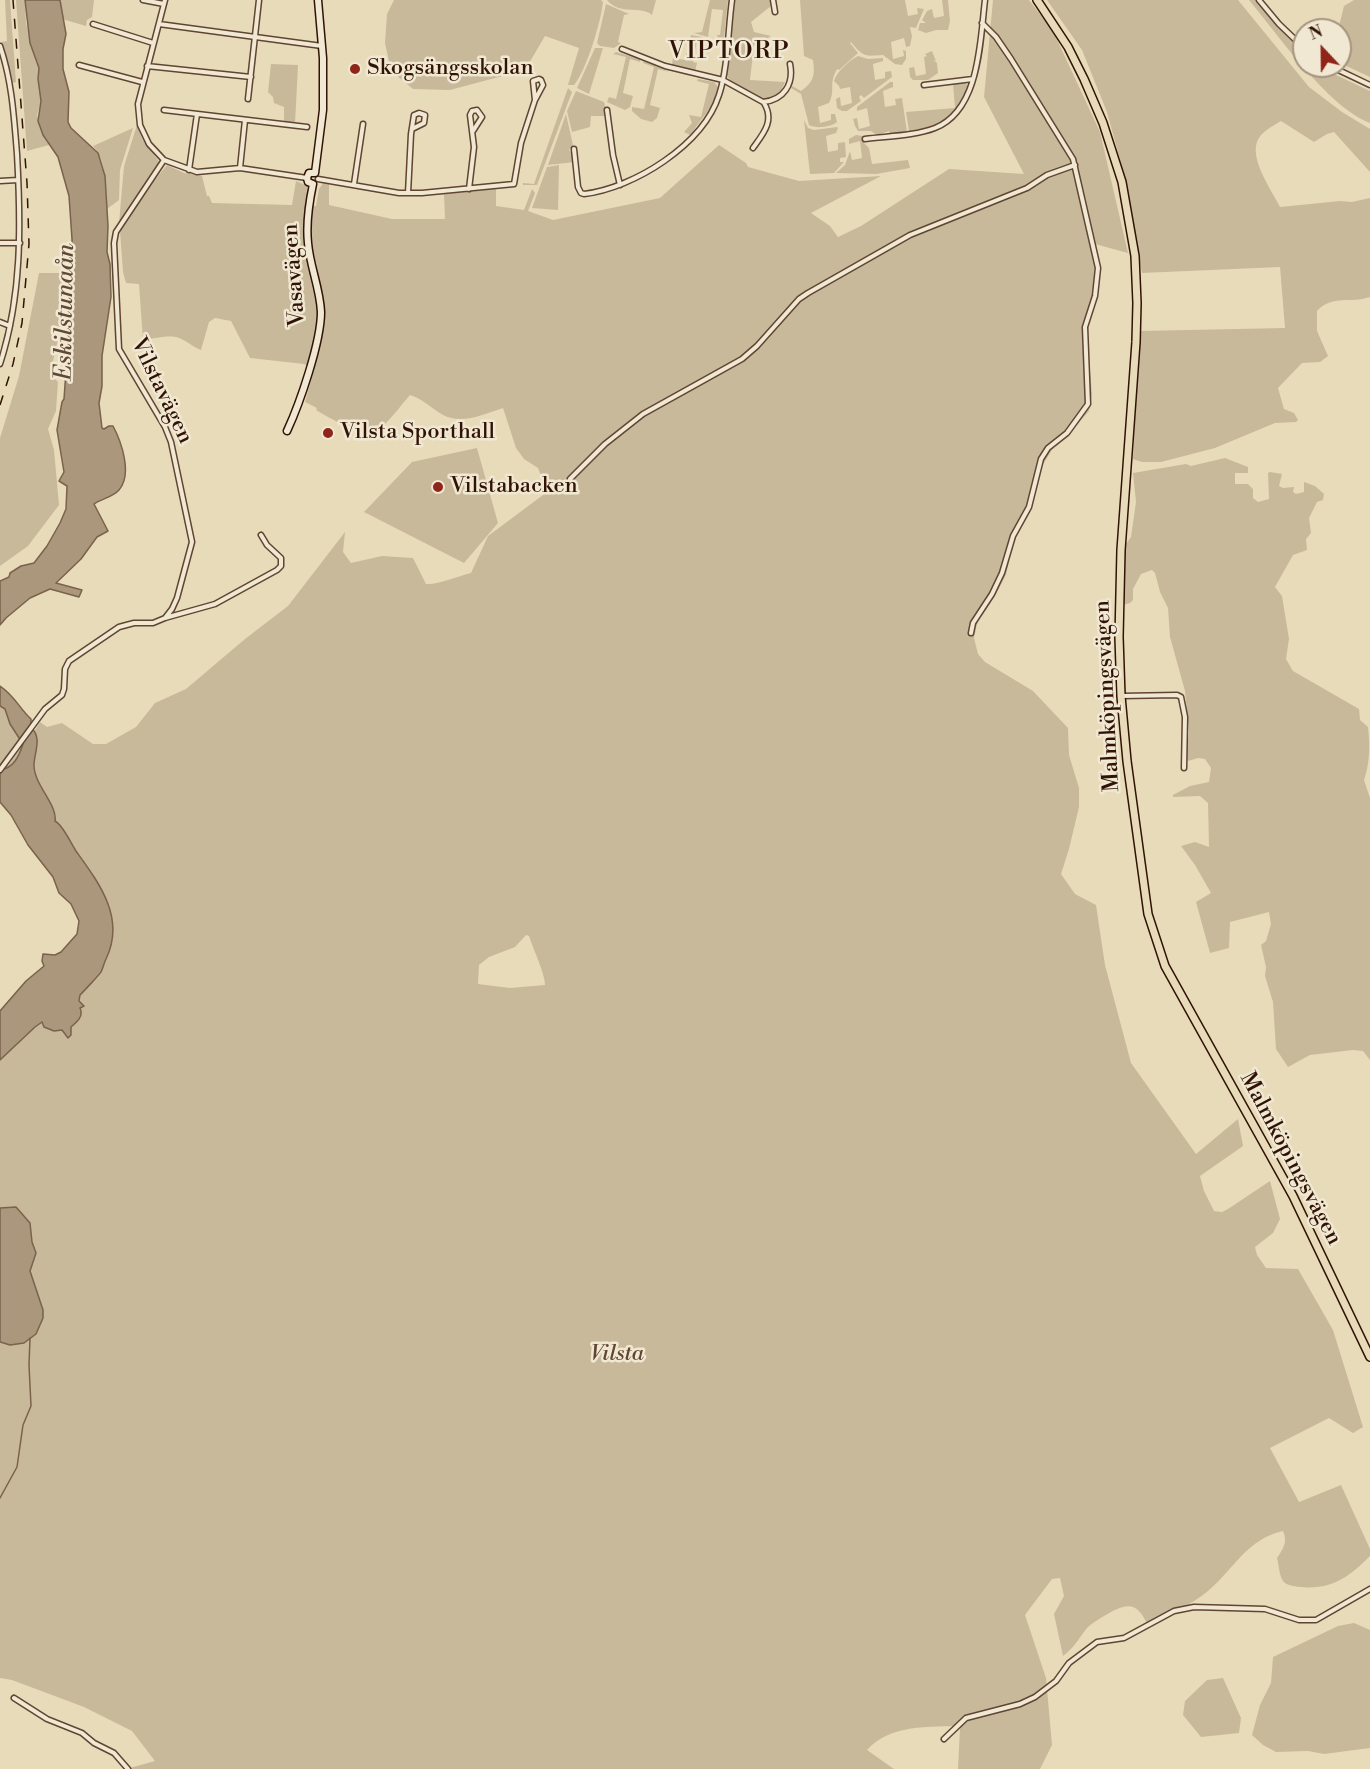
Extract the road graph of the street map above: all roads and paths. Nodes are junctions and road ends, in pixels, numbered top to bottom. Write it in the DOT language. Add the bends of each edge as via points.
graph roads {
  1 [pos="143,0"];
  2 [pos="259,0"];
  3 [pos="318,0"];
  4 [pos="732,0"];
  5 [pos="773,0"];
  6 [pos="985,0"];
  7 [pos="1038,0"];
  8 [pos="1259,0"];
  9 [pos="164,2"];
  10 [pos="775,12"];
  11 [pos="982,23"];
  12 [pos="93,24"];
  13 [pos="158,24"];
  14 [pos="255,36"];
  15 [pos="1292,36"];
  16 [pos="153,43"];
  17 [pos="0,46"];
  18 [pos="322,46"];
  19 [pos="622,49"];
  20 [pos="790,64"];
  21 [pos="79,65"];
  22 [pos="147,66"];
  23 [pos="1352,76"];
  24 [pos="250,77"];
  25 [pos="973,79"];
  26 [pos="723,80"];
  27 [pos="142,82"];
  28 [pos="1370,85"];
  29 [pos="924,86"];
  30 [pos="248,99"];
  31 [pos="535,100"];
  32 [pos="764,102"];
  33 [pos="164,110"];
  34 [pos="607,110"];
  35 [pos="197,114"];
  36 [pos="245,120"];
  37 [pos="363,124"];
  38 [pos="307,127"];
  39 [pos="412,129"];
  40 [pos="473,130"];
  41 [pos="866,140"];
  42 [pos="753,148"];
  43 [pos="574,149"];
  44 [pos="164,160"];
  45 [pos="1075,165"];
  46 [pos="240,168"];
  47 [pos="189,170"];
  48 [pos="306,178"];
  49 [pos="315,179"];
  50 [pos="18,180"];
  51 [pos="0,182"];
  52 [pos="354,184"];
  53 [pos="620,185"];
  54 [pos="469,189"];
  55 [pos="408,193"];
  56 [pos="0,243"];
  57 [pos="20,243"];
  58 [pos="0,322"];
  59 [pos="10,327"];
  60 [pos="0,360"];
  61 [pos="287,431"];
  62 [pos="570,479"];
  63 [pos="261,535"];
  64 [pos="165,618"];
  65 [pos="970,633"];
  66 [pos="1121,696"];
  67 [pos="1,768"];
  68 [pos="1185,768"];
  69 [pos="1370,1357"];
  70 [pos="1370,1589"];
  71 [pos="14,1698"];
  72 [pos="944,1739"];
  73 [pos="128,1769"];
  1 -- 9 [label="street"];
  2 -- 14 [label="street"];
  3 -- 18 [label="street, Vasavägen"];
  4 -- 26 [label="street"];
  5 -- 10 [label="street"];
  6 -- 11 [label="street"];
  7 -- 66 [label="main road, Malmköpingsvägen" via="1075,61 1103,123 1122,182 1134,247 1136,342 1120,579"];
  8 -- 15 [label="street"];
  9 -- 13 [label="street"];
  11 -- 25 [label="street"];
  11 -- 45 [label="street" via="1011,59"];
  12 -- 16 [label="street"];
  13 -- 14 [label="street"];
  13 -- 16 [label="street"];
  14 -- 18 [label="street"];
  14 -- 24 [label="street"];
  16 -- 22 [label="street"];
  17 -- 50 [label="street" via="11,88"];
  18 -- 49 [label="street, Vasavägen" via="322,106"];
  19 -- 26 [label="street" via="665,66"];
  20 -- 32 [label="street" via="791,77 784,92 775,100"];
  21 -- 27 [label="street"];
  22 -- 24 [label="street"];
  22 -- 27 [label="street"];
  23 -- 28 [label="street"];
  24 -- 30 [label="street"];
  25 -- 29 [label="street"];
  25 -- 41 [label="street" via="961,107 944,124"];
  26 -- 32 [label="street"];
  26 -- 53 [label="street" via="713,108 686,143 655,168"];
  27 -- 44 [label="street" via="140,125 148,144"];
  31 -- 31 [label="street" via="532,85 539,79 543,85"];
  31 -- 54 [label="street" via="521,143 514,184"];
  32 -- 42 [label="street" via="768,125"];
  33 -- 35 [label="street"];
  34 -- 53 [label="street"];
  35 -- 36 [label="street"];
  35 -- 47 [label="street"];
  36 -- 38 [label="street"];
  36 -- 46 [label="street"];
  37 -- 52 [label="street"];
  39 -- 39 [label="street" via="414,115 425,115 424,123"];
  39 -- 55 [label="street"];
  40 -- 40 [label="street" via="471,113 477,110 482,117"];
  40 -- 54 [label="street" via="474,161"];
  43 -- 53 [label="street" via="581,193"];
  44 -- 47 [label="street"];
  44 -- 64 [label="street, Vilstavägen" via="118,228 114,243 118,349 171,442 192,536 177,598"];
  45 -- 62 [label="street" via="905,237 808,293 742,359 643,414"];
  45 -- 65 [label="street" via="1097,261 1095,296 1085,327 1088,404 1067,433 1044,454 1029,507 1012,536 1002,573"];
  46 -- 47 [label="street" via="202,173"];
  46 -- 48 [label="street"];
  48 -- 49 [label="street" via="309,173"];
  49 -- 52 [label="street"];
  49 -- 61 [label="street, Vasavägen" via="308,238 320,320 299,402"];
  50 -- 51 [label="street"];
  50 -- 57 [label="street"];
  52 -- 55 [label="street"];
  54 -- 55 [label="street"];
  56 -- 57 [label="street"];
  57 -- 59 [label="street"];
  58 -- 59 [label="street"];
  59 -- 60 [label="street"];
  63 -- 64 [label="street" via="281,558 277,570 215,604"];
  64 -- 67 [label="street" via="119,627 73,658 65,669 62,695 45,709"];
  66 -- 68 [label="street" via="1181,697"];
  66 -- 69 [label="main road, Malmköpingsvägen" via="1143,885 1159,949 1176,987 1293,1196"];
  70 -- 72 [label="street" via="1316,1620 1299,1620 1265,1609 1194,1606 1174,1611 1129,1636 1097,1642 1069,1663 1056,1681 1035,1698 966,1718"];
  71 -- 73 [label="street" via="47,1719 82,1733 114,1753"];
}
